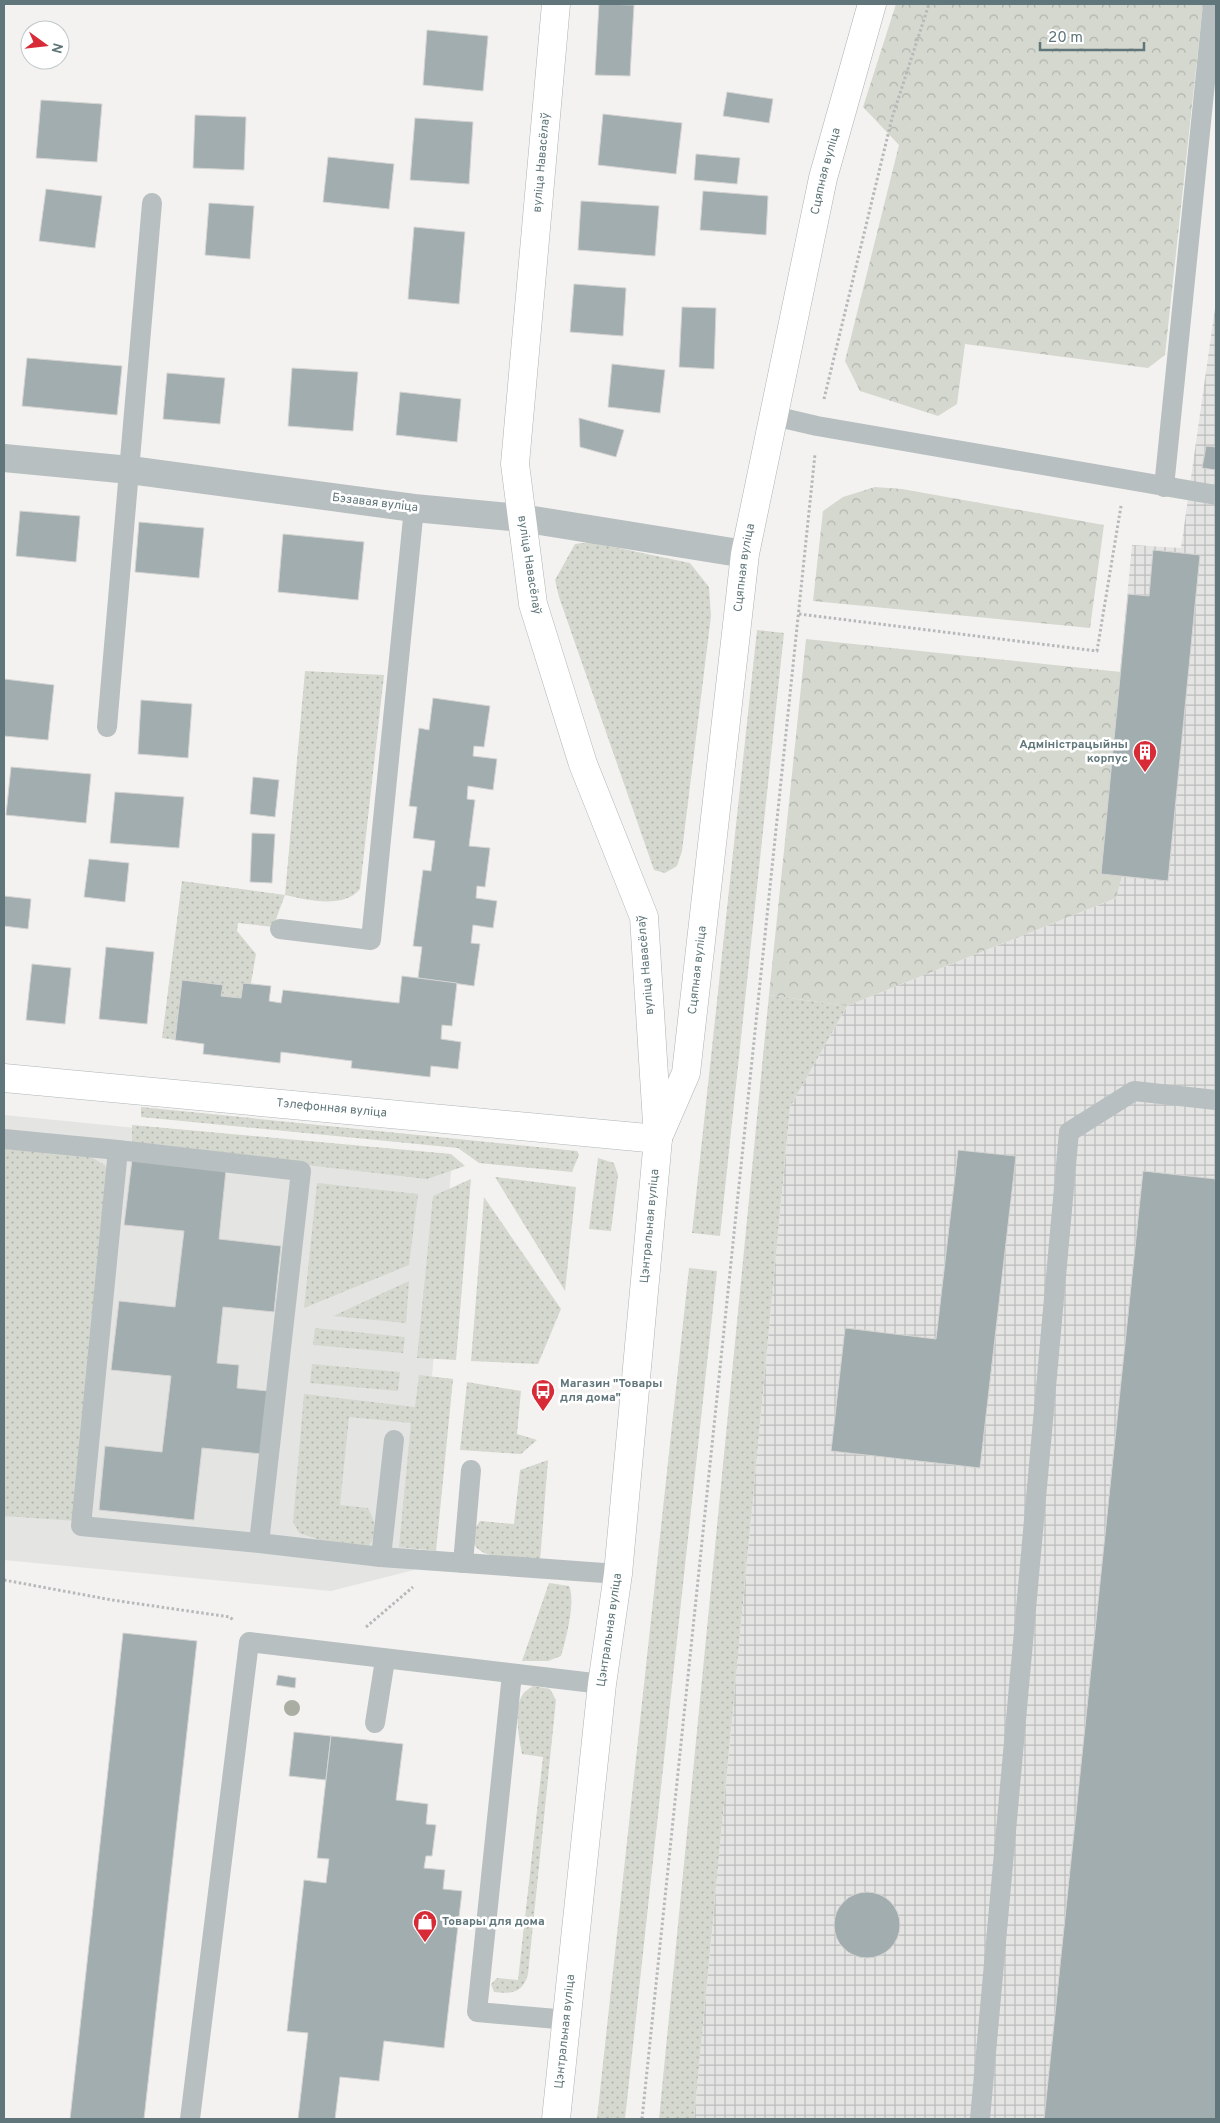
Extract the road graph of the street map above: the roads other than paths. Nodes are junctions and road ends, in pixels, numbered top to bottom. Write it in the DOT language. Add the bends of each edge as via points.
graph roads {
  1 [pos="556,4"];
  2 [pos="872,4"];
  3 [pos="1213,4"];
  4 [pos="152,203"];
  5 [pos="774,416"];
  6 [pos="4,458"];
  7 [pos="130,470"];
  8 [pos="1164,487"];
  9 [pos="1216,495"];
  10 [pos="414,508"];
  11 [pos="521,518"];
  12 [pos="744,554"];
  13 [pos="107,727"];
  14 [pos="280,929"];
  15 [pos="4,1078"];
  16 [pos="1216,1100"];
  17 [pos="4,1139"];
  18 [pos="658,1139"];
  19 [pos="118,1150"];
  20 [pos="394,1440"];
  21 [pos="471,1470"];
  22 [pos="259,1543"];
  23 [pos="381,1557"];
  24 [pos="463,1562"];
  25 [pos="618,1574"];
  26 [pos="385,1660"];
  27 [pos="512,1674"];
  28 [pos="602,1684"];
  29 [pos="375,1723"];
  30 [pos="568,2020"];
  31 [pos="190,2119"];
  32 [pos="556,2119"];
  33 [pos="980,2119"];
  1 -- 11 [label="main road, вуліца Навасёлаў" via="515,464"];
  2 -- 5 [label="main road, Сцяпная вуліца" via="823,178"];
  3 -- 8 [label="lane"];
  4 -- 7 [label="lane"];
  5 -- 8 [label="lane"];
  5 -- 12 [label="main road, Сцяпная вуліца"];
  6 -- 7 [label="street, Бэзавая вуліца"];
  7 -- 10 [label="street, Бэзавая вуліца"];
  7 -- 13 [label="lane"];
  8 -- 9 [label="lane"];
  10 -- 11 [label="street, Бэзавая вуліца"];
  10 -- 14 [label="lane" via="371,940"];
  11 -- 12 [label="street, Бэзавая вуліца"];
  11 -- 18 [label="main road, вуліца Навасёлаў" via="533,604 553,671 583,764 644,917"];
  12 -- 18 [label="main road, Сцяпная вуліца" via="686,1073"];
  15 -- 18 [label="main road, Тэлефонная вуліца"];
  16 -- 33 [label="lane" via="1134,1091 1070,1132"];
  17 -- 19 [label="lane"];
  18 -- 25 [label="main road, Цэнтральная вуліца"];
  19 -- 22 [label="lane" via="82,1526"];
  19 -- 22 [label="lane" via="301,1171"];
  20 -- 23 [label="lane"];
  21 -- 24 [label="lane"];
  22 -- 23 [label="lane"];
  23 -- 24 [label="lane"];
  24 -- 25 [label="lane"];
  25 -- 28 [label="main road, Цэнтральная вуліца"];
  26 -- 27 [label="lane"];
  26 -- 29 [label="lane"];
  26 -- 31 [label="lane" via="249,1642"];
  27 -- 28 [label="lane"];
  27 -- 30 [label="lane" via="477,2012"];
  28 -- 30 [label="main road, Цэнтральная вуліца"];
  30 -- 32 [label="main road, Цэнтральная вуліца"];
}
